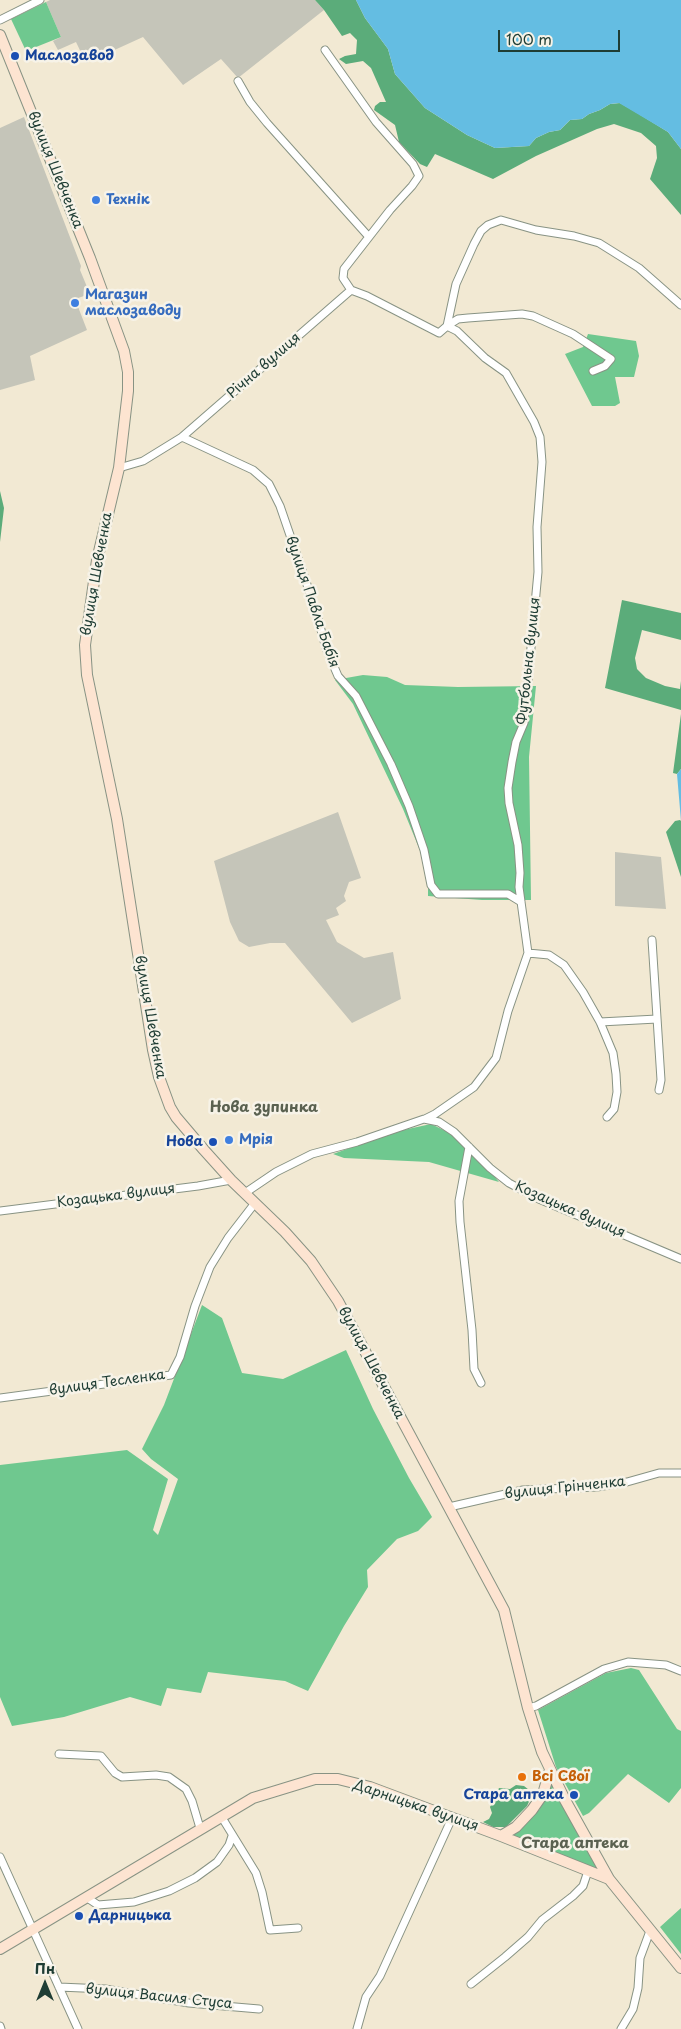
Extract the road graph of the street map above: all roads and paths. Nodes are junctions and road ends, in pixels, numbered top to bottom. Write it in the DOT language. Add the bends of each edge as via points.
graph roads {
  1 [pos="40,0"];
  2 [pos="0,20"];
  3 [pos="0,35"];
  4 [pos="325,50"];
  5 [pos="238,82"];
  6 [pos="369,237"];
  7 [pos="351,290"];
  8 [pos="681,305"];
  9 [pos="447,326"];
  10 [pos="593,371"];
  11 [pos="182,437"];
  12 [pos="119,468"];
  13 [pos="521,902"];
  14 [pos="652,940"];
  15 [pos="528,952"];
  16 [pos="656,1019"];
  17 [pos="600,1022"];
  18 [pos="660,1090"];
  19 [pos="607,1116"];
  20 [pos="424,1119"];
  21 [pos="469,1148"];
  22 [pos="231,1180"];
  23 [pos="245,1192"];
  24 [pos="255,1202"];
  25 [pos="0,1211"];
  26 [pos="681,1259"];
  27 [pos="480,1382"];
  28 [pos="0,1398"];
  29 [pos="681,1473"];
  30 [pos="449,1507"];
  31 [pos="681,1671"];
  32 [pos="528,1708"];
  33 [pos="59,1754"];
  34 [pos="550,1770"];
  35 [pos="221,1816"];
  36 [pos="452,1818"];
  37 [pos="200,1828"];
  38 [pos="232,1836"];
  39 [pos="501,1836"];
  40 [pos="0,1857"];
  41 [pos="588,1871"];
  42 [pos="609,1879"];
  43 [pos="86,1897"];
  44 [pos="298,1928"];
  45 [pos="34,1929"];
  46 [pos="650,1931"];
  47 [pos="0,1949"];
  48 [pos="681,1968"];
  49 [pos="471,1984"];
  50 [pos="59,1987"];
  51 [pos="259,2008"];
  52 [pos="78,2029"];
  53 [pos="357,2029"];
  54 [pos="621,2029"];
  1 -- 2 [label="street"];
  3 -- 12 [label="street, вулиця Шевченка" via="124,351 128,391"];
  4 -- 6 [label="street" via="419,176"];
  5 -- 6 [label="street" via="250,102"];
  6 -- 7 [label="street" via="344,269 343,278"];
  7 -- 9 [label="street" via="440,333"];
  7 -- 11 [label="street, Річна вулиця"];
  8 -- 9 [label="street" via="639,268 599,243 501,220 485,228 474,244 456,284"];
  9 -- 10 [label="street" via="458,319 533,316 573,334 611,360"];
  9 -- 13 [label="street, Футбольна вулиця" via="506,373 540,437 542,462 536,527 538,572 528,690 524,723 516,742 508,788 518,845"];
  11 -- 12 [label="street, Річна вулиця" via="142,461"];
  11 -- 13 [label="street, вулиця Павла Бабія" via="253,470 269,484 280,506 326,648 338,676 356,696 391,764 409,806 432,885 438,894 508,894"];
  12 -- 22 [label="street, вулиця Шевченка" via="104,525 89,614 85,645 87,675 116,819 159,1077 176,1117"];
  13 -- 15 [label="street, Футбольна вулиця"];
  14 -- 16 [label="street"];
  15 -- 17 [label="street" via="549,955 564,965"];
  15 -- 20 [label="street" via="496,1058 474,1087"];
  16 -- 17 [label="street"];
  16 -- 18 [label="street"];
  17 -- 19 [label="street" via="613,1053 616,1074 614,1109"];
  20 -- 21 [label="street, Козацька вулиця" via="439,1122"];
  20 -- 23 [label="street" via="312,1154"];
  21 -- 26 [label="street, Козацька вулиця" via="509,1182 539,1199"];
  21 -- 27 [label="street" via="460,1201 460,1222 474,1369"];
  22 -- 23 [label="street, вулиця Шевченка"];
  22 -- 25 [label="street, Козацька вулиця"];
  23 -- 24 [label="street, вулиця Шевченка"];
  24 -- 28 [label="street, вулиця Тесленка" via="210,1267 171,1375"];
  24 -- 30 [label="street, вулиця Шевченка" via="311,1261 338,1301"];
  29 -- 30 [label="street, вулиця Грінченка" via="659,1473 597,1487 523,1490"];
  30 -- 32 [label="street, вулиця Шевченка" via="504,1610"];
  31 -- 32 [label="street" via="666,1665 628,1662 604,1669"];
  32 -- 34 [label="street, вулиця Шевченка"];
  33 -- 37 [label="street" via="101,1756 115,1773 122,1776 169,1777 186,1789"];
  34 -- 39 [label="street" via="542,1794 532,1810 516,1827"];
  34 -- 42 [label="street, вулиця Шевченка"];
  35 -- 36 [label="street, Дарницька вулиця" via="253,1798 295,1784 315,1779 338,1779 370,1787"];
  35 -- 37 [label="street, Дарницька вулиця"];
  35 -- 38 [label="street"];
  36 -- 39 [label="street, Дарницька вулиця"];
  36 -- 53 [label="street" via="380,1976 366,1996"];
  37 -- 43 [label="street, Дарницька вулиця"];
  38 -- 43 [label="street" via="217,1862 169,1891 134,1902 98,1905"];
  38 -- 44 [label="street" via="256,1873 270,1930"];
  39 -- 41 [label="street, Дарницька вулиця"];
  40 -- 45 [label="street"];
  41 -- 42 [label="street, Дарницька вулиця"];
  41 -- 49 [label="street" via="583,1886 573,1896"];
  42 -- 46 [label="street, вулиця Шевченка"];
  43 -- 45 [label="street, Дарницька вулиця"];
  45 -- 47 [label="street, Дарницька вулиця"];
  45 -- 50 [label="street"];
  46 -- 48 [label="street, вулиця Шевченка"];
  46 -- 54 [label="street" via="640,1958 633,2009"];
  50 -- 51 [label="street, вулиця Василя Стуса" via="105,1989 189,2003"];
  50 -- 52 [label="street"];
}
